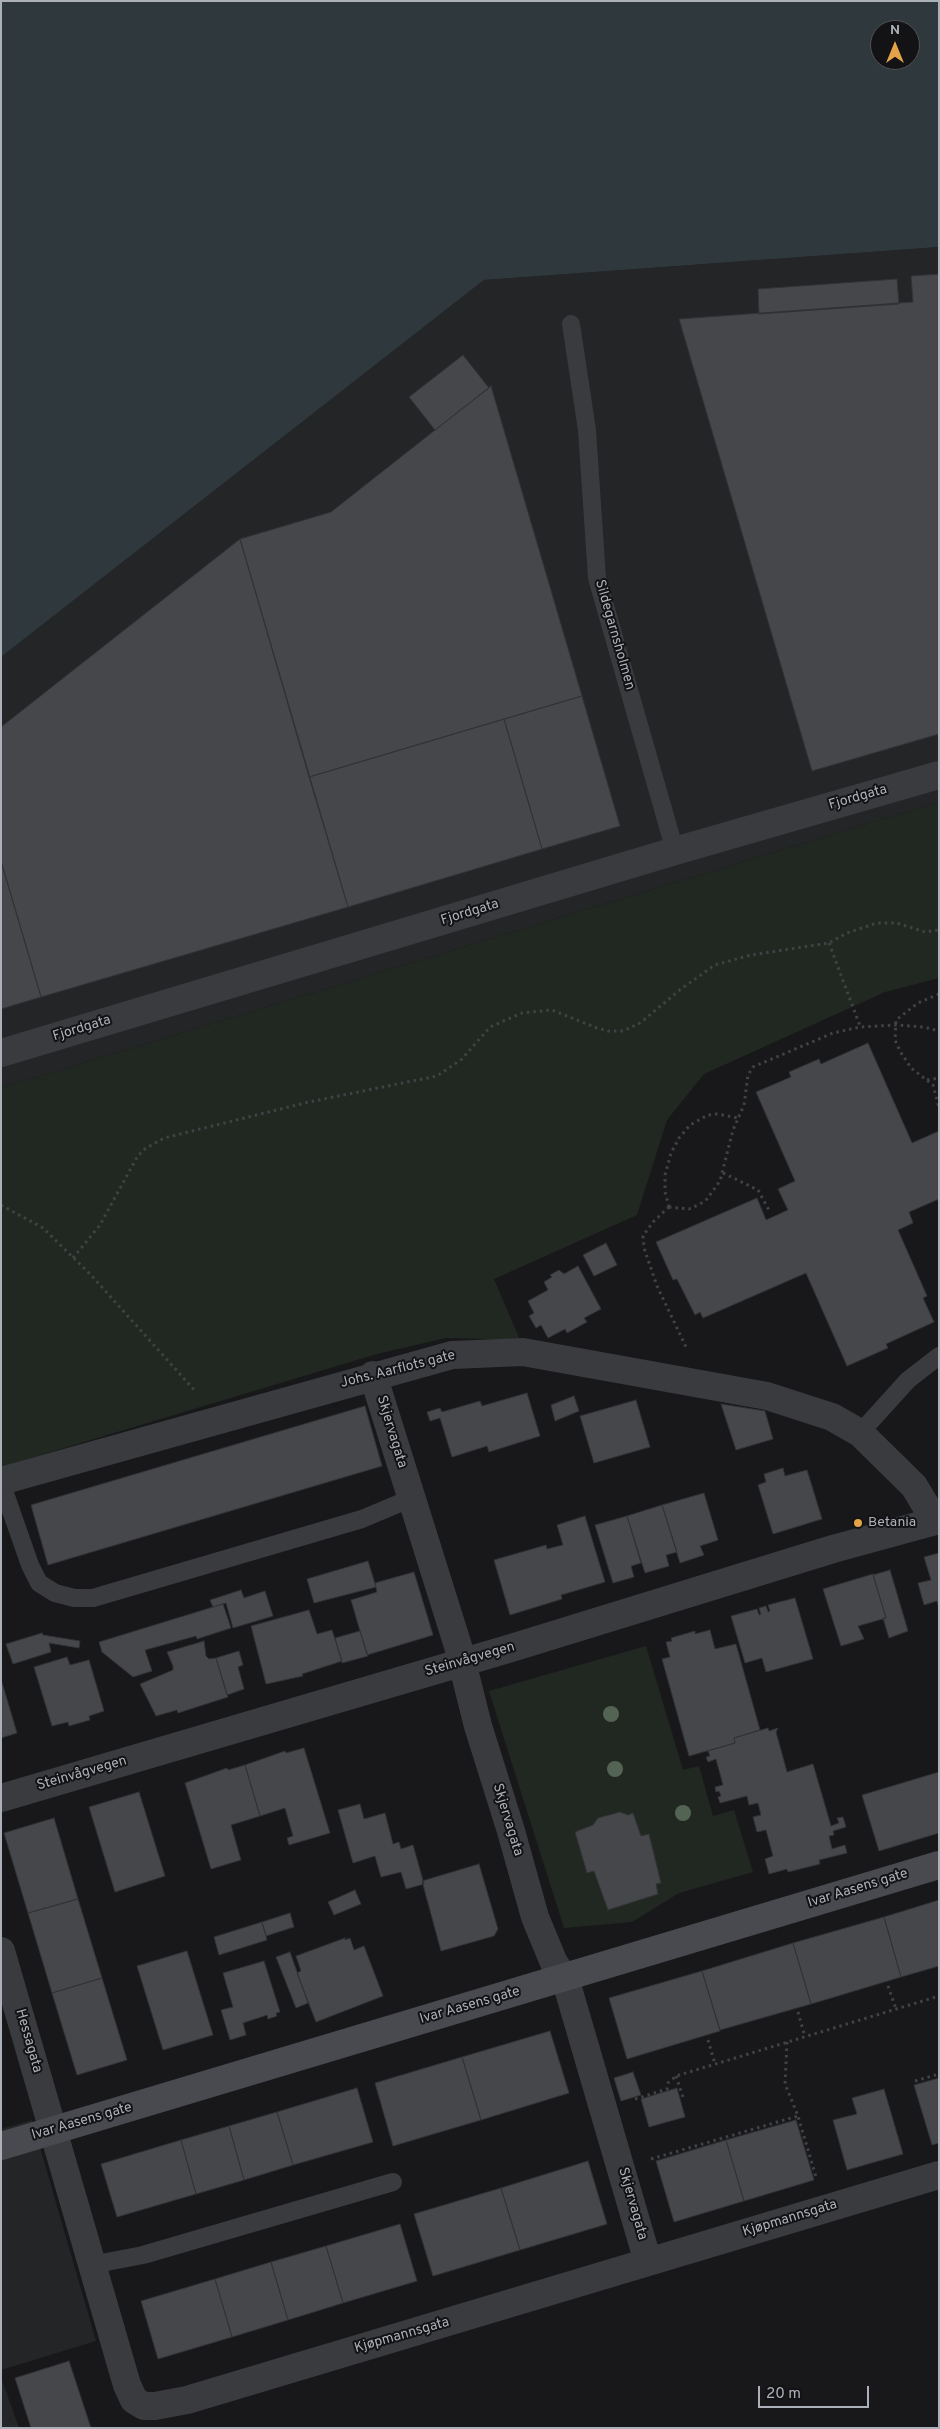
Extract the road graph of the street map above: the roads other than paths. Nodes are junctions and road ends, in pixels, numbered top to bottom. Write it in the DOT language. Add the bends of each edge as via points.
graph roads {
  1 [pos="571,324"];
  2 [pos="939,775"];
  3 [pos="675,851"];
  4 [pos="1,1053"];
  5 [pos="939,1356"];
  6 [pos="373,1375"];
  7 [pos="860,1433"];
  8 [pos="1,1482"];
  9 [pos="412,1498"];
  10 [pos="937,1520"];
  11 [pos="460,1654"];
  12 [pos="1,1798"];
  13 [pos="939,1865"];
  14 [pos="1,1951"];
  15 [pos="565,1978"];
  16 [pos="54,2130"];
  17 [pos="1,2146"];
  18 [pos="939,2175"];
  19 [pos="393,2182"];
  20 [pos="648,2262"];
  21 [pos="91,2265"];
  1 -- 3 [label="lane, Sildegarnsholmen" via="587,430 597,578"];
  2 -- 3 [label="street, Fjordgata"];
  3 -- 4 [label="street, Fjordgata"];
  5 -- 7 [label="lane" via="908,1380"];
  6 -- 7 [label="street, Johs. Aarflots gate" via="452,1355 523,1352 768,1396 800,1405"];
  6 -- 8 [label="street, Johs. Aarflots gate"];
  6 -- 9 [label="street, Skjervagata"];
  7 -- 10 [label="street, Johs. Aarflots gate" via="914,1486"];
  8 -- 9 [label="lane" via="39,1583 55,1593 74,1598 93,1598 352,1522"];
  9 -- 11 [label="street, Skjervagata"];
  10 -- 11 [label="street, Steinvågvegen"];
  11 -- 12 [label="street, Steinvågvegen"];
  11 -- 15 [label="street, Skjervagata" via="535,1917 554,1963"];
  13 -- 15 [label="main road, Ivar Aasens gate"];
  14 -- 16 [label="street, Hessagata"];
  15 -- 16 [label="main road, Ivar Aasens gate"];
  15 -- 20 [label="street, Skjervagata"];
  16 -- 17 [label="main road, Ivar Aasens gate"];
  16 -- 21 [label="street, Kjøpmannsgata"];
  18 -- 20 [label="street, Kjøpmannsgata"];
  19 -- 21 [label="lane" via="144,2255"];
  20 -- 21 [label="street, Kjøpmannsgata" via="188,2400 155,2406 144,2406 134,2400 127,2385"];
}
